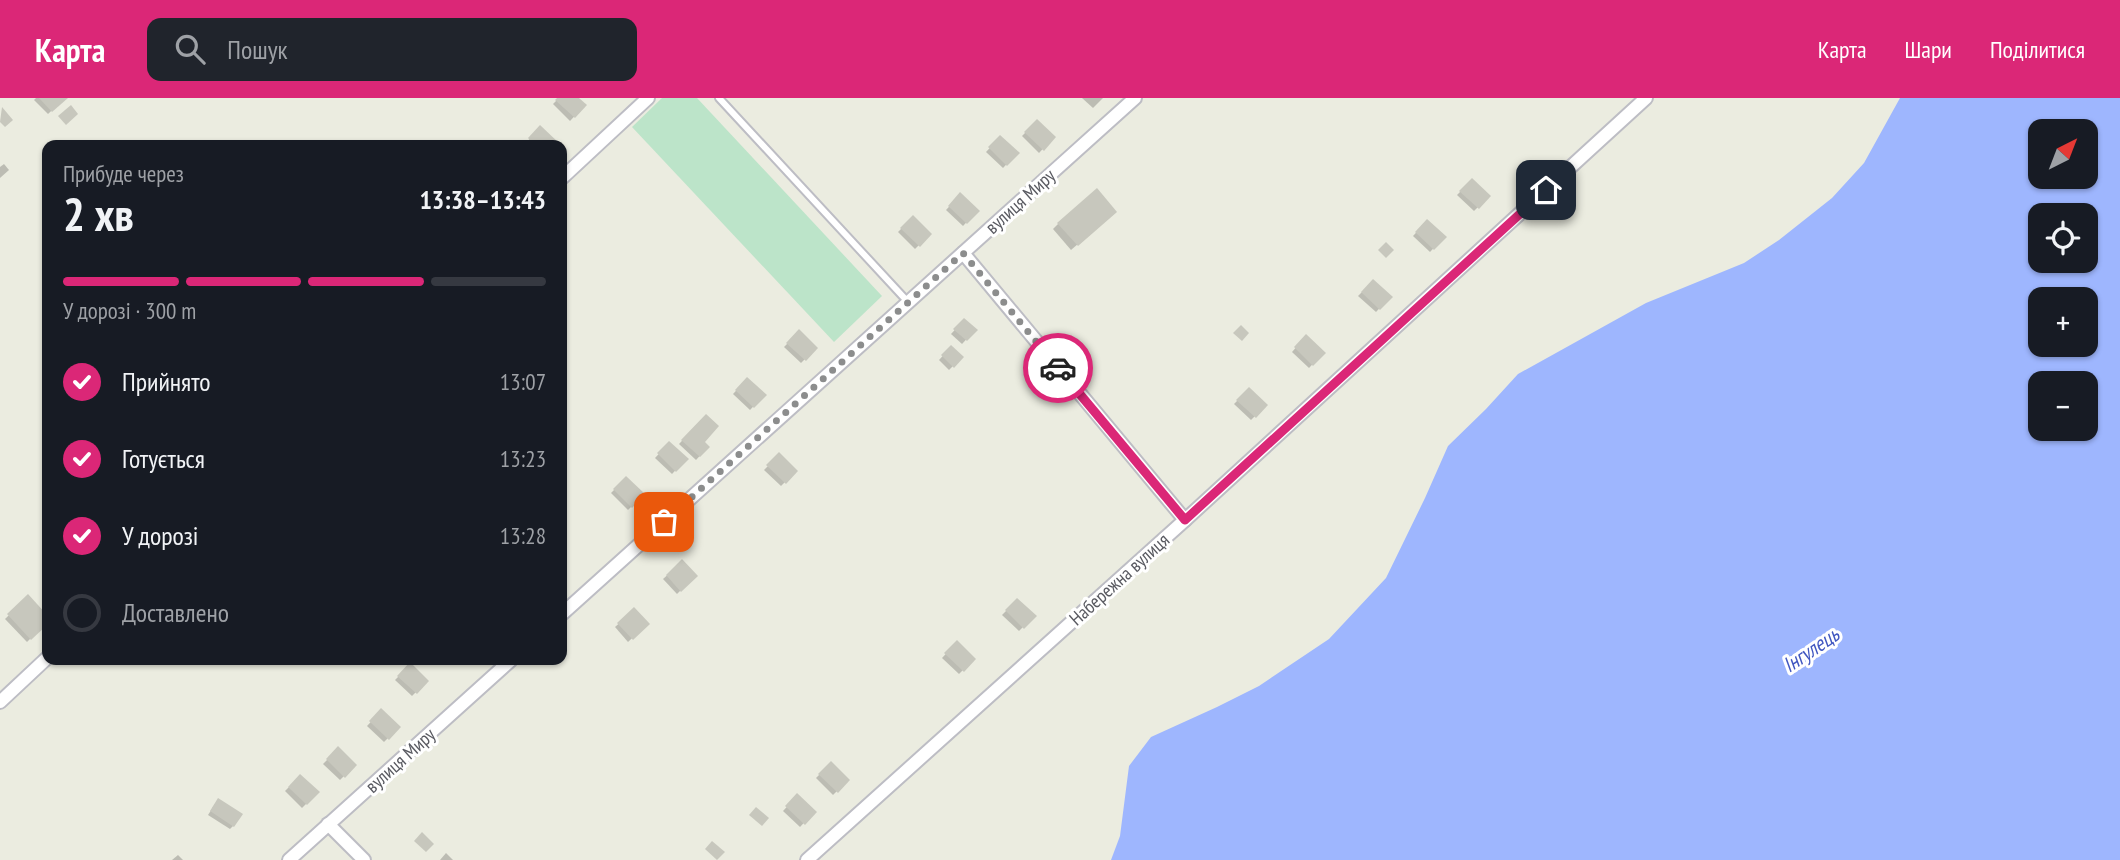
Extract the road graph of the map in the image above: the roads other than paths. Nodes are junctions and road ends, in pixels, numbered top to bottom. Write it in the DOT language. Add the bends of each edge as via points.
graph roads {
  1 [pos="648,98"];
  2 [pos="719,98"];
  3 [pos="1135,98"];
  4 [pos="1646,98"];
  5 [pos="567,173"];
  6 [pos="963,253"];
  7 [pos="908,302"];
  8 [pos="1185,520"];
  9 [pos="567,609"];
  10 [pos="42,663"];
  11 [pos="505,665"];
  12 [pos="0,702"];
  13 [pos="328,824"];
  14 [pos="289,860"];
  15 [pos="365,860"];
  16 [pos="807,860"];
  1 -- 5 [label="street"];
  2 -- 7 [label="lane"];
  3 -- 6 [label="street, вулиця Миру"];
  4 -- 8 [label="street, Набережна вулиця"];
  6 -- 7 [label="street, вулиця Миру"];
  6 -- 8 [label="street"];
  7 -- 9 [label="street, вулиця Миру"];
  8 -- 16 [label="street, Набережна вулиця"];
  10 -- 12 [label="street"];
  11 -- 13 [label="street, вулиця Миру"];
  13 -- 14 [label="street, вулиця Миру"];
  13 -- 15 [label="street"];
}
